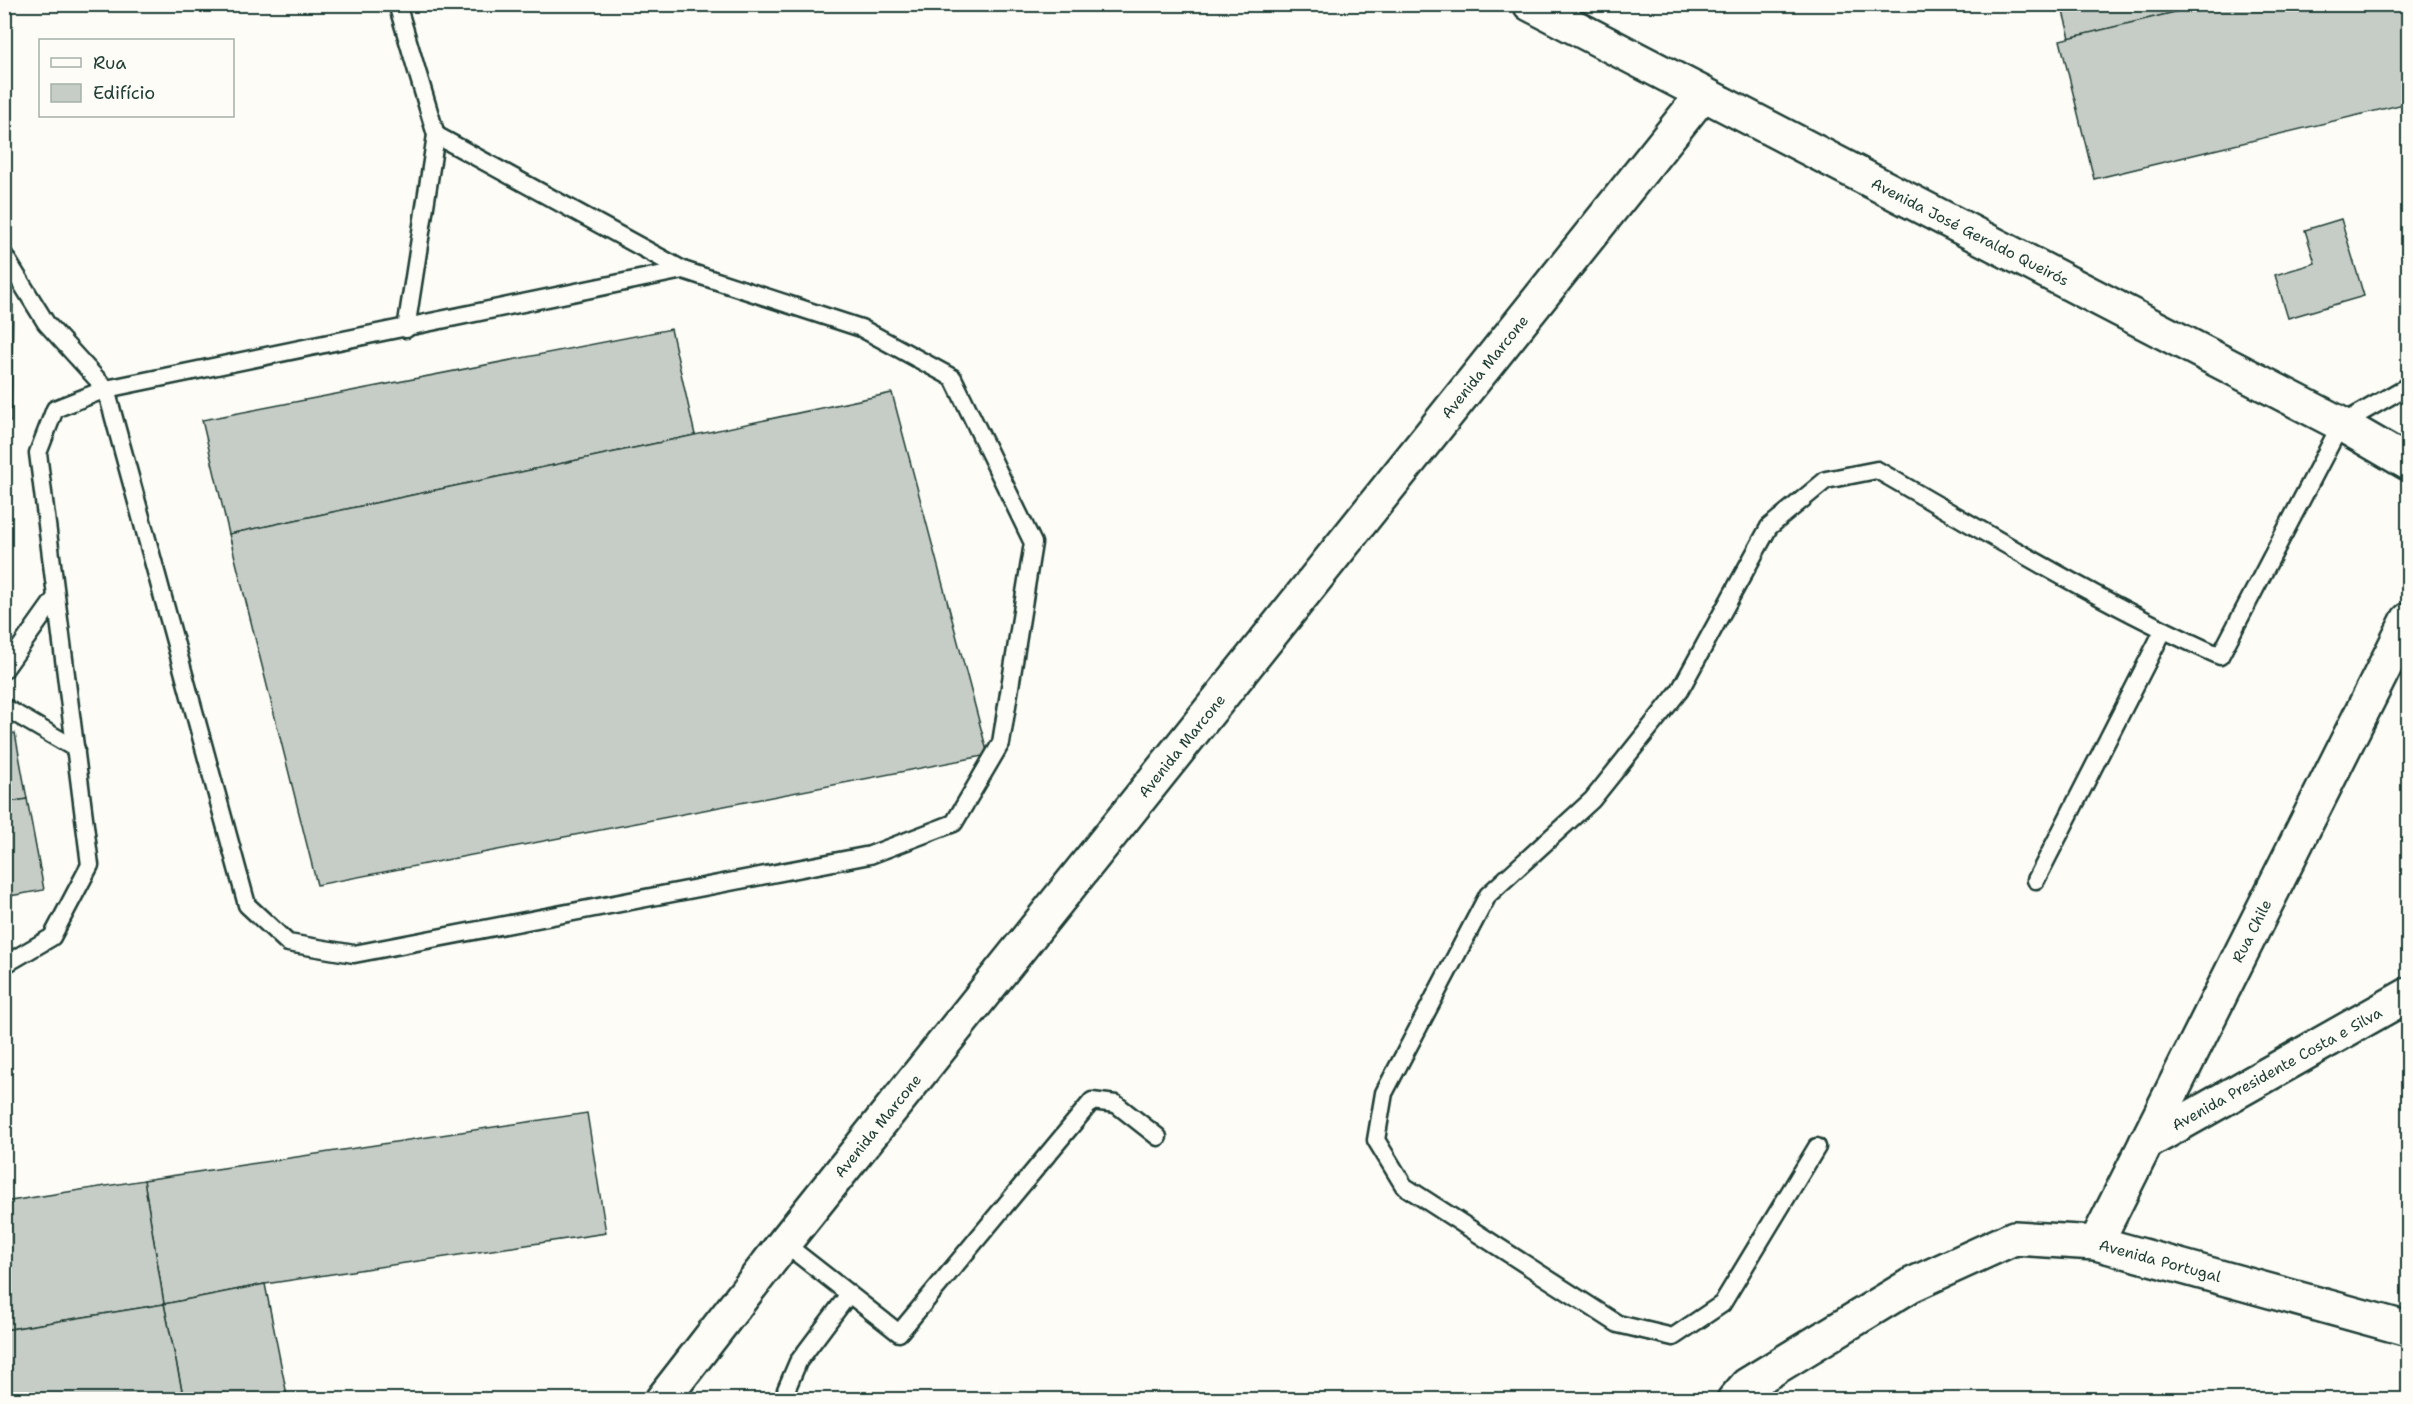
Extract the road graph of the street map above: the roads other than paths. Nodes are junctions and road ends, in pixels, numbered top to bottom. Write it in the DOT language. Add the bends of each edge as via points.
graph roads {
  1 [pos="397,4"];
  2 [pos="1530,4"];
  3 [pos="1703,94"];
  4 [pos="435,135"];
  5 [pos="4,255"];
  6 [pos="683,270"];
  7 [pos="406,329"];
  8 [pos="2409,386"];
  9 [pos="106,389"];
  10 [pos="2341,424"];
  11 [pos="2409,463"];
  12 [pos="56,597"];
  13 [pos="2409,620"];
  14 [pos="2163,630"];
  15 [pos="4,670"];
  16 [pos="4,707"];
  17 [pos="76,748"];
  18 [pos="2036,880"];
  19 [pos="4,965"];
  20 [pos="2409,995"];
  21 [pos="1158,1137"];
  22 [pos="2146,1143"];
  23 [pos="1816,1147"];
  24 [pos="784,1243"];
  25 [pos="2097,1243"];
  26 [pos="849,1294"];
  27 [pos="2409,1329"];
  28 [pos="662,1400"];
  29 [pos="791,1400"];
  30 [pos="1734,1400"];
  1 -- 4 [label="lane"];
  2 -- 3 [label="street, Avenida José Geraldo Queirós"];
  3 -- 10 [label="street, Avenida José Geraldo Queirós"];
  3 -- 24 [label="street, Avenida Marcone"];
  4 -- 6 [label="lane"];
  4 -- 7 [label="lane"];
  5 -- 9 [label="lane" via="46,323"];
  6 -- 7 [label="lane"];
  6 -- 9 [label="lane" via="861,328 953,378 958,388 1033,543 1001,743 954,823 870,855 354,954 288,943 246,905"];
  7 -- 9 [label="lane"];
  8 -- 10 [label="lane"];
  9 -- 12 [label="lane" via="55,409 38,453"];
  10 -- 11 [label="street, Avenida José Geraldo Queirós"];
  10 -- 14 [label="lane" via="2220,656"];
  12 -- 15 [label="lane"];
  12 -- 17 [label="lane"];
  13 -- 22 [label="street, Rua Chile"];
  14 -- 18 [label="lane"];
  14 -- 23 [label="lane" via="1877,471 1826,480 1769,527 1680,690 1592,800 1488,895 1384,1093 1376,1140 1404,1186 1618,1324 1673,1337 1722,1304"];
  16 -- 17 [label="lane"];
  17 -- 19 [label="lane" via="90,865 52,937"];
  20 -- 22 [label="street, Avenida Presidente Costa e Silva"];
  21 -- 26 [label="lane" via="1116,1104 1092,1101 899,1333"];
  22 -- 25 [label="street, Rua Chile"];
  24 -- 26 [label="lane"];
  24 -- 28 [label="street, Avenida Marcone"];
  25 -- 27 [label="street, Avenida Portugal"];
  25 -- 30 [label="street, Avenida Portugal" via="2014,1238 1911,1285 1747,1386"];
  26 -- 29 [label="lane" via="798,1362 786,1390"];
}
